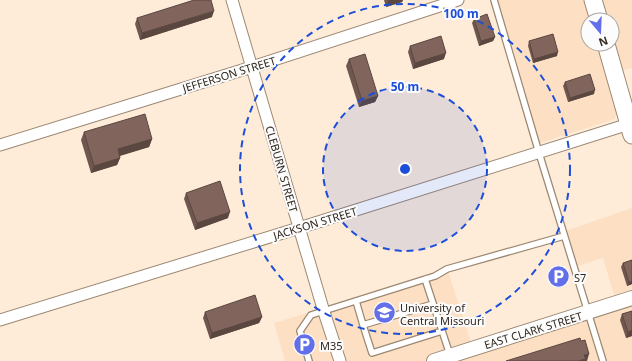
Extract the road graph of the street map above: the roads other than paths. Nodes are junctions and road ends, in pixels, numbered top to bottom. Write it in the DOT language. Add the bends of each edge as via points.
graph roads {
  1 [pos="232,0"];
  2 [pos="458,0"];
  3 [pos="494,0"];
  4 [pos="593,0"];
  5 [pos="597,12"];
  6 [pos="608,52"];
  7 [pos="252,67"];
  8 [pos="630,130"];
  9 [pos="0,145"];
  10 [pos="539,153"];
  11 [pos="299,228"];
  12 [pos="564,236"];
  13 [pos="425,279"];
  14 [pos="632,298"];
  15 [pos="356,301"];
  16 [pos="433,304"];
  17 [pos="324,312"];
  18 [pos="588,313"];
  19 [pos="0,320"];
  20 [pos="363,325"];
  21 [pos="442,331"];
  22 [pos="450,356"];
  23 [pos="308,361"];
  24 [pos="340,361"];
  25 [pos="434,361"];
  26 [pos="603,361"];
  1 -- 7 [label="street, CLEBURN STREET"];
  2 -- 7 [label="street, JEFFERSON STREET"];
  3 -- 10 [label="lane"];
  4 -- 5 [label="main road"];
  6 -- 8 [label="main road"];
  7 -- 9 [label="street, JEFFERSON STREET"];
  7 -- 11 [label="street, CLEBURN STREET"];
  8 -- 10 [label="street, JACKSON STREET"];
  10 -- 11 [label="street, JACKSON STREET"];
  10 -- 12 [label="lane"];
  11 -- 17 [label="street, CLEBURN STREET"];
  11 -- 19 [label="street, JACKSON STREET"];
  12 -- 13 [label="lane" via="447,268"];
  12 -- 18 [label="lane"];
  13 -- 15 [label="lane"];
  13 -- 16 [label="lane"];
  14 -- 18 [label="street, EAST CLARK STREET"];
  15 -- 17 [label="lane"];
  15 -- 20 [label="lane"];
  16 -- 20 [label="lane"];
  16 -- 21 [label="lane"];
  17 -- 23 [label="lane" via="311,315 300,331"];
  17 -- 24 [label="street, CLEBURN STREET"];
  18 -- 22 [label="street, EAST CLARK STREET"];
  18 -- 26 [label="lane"];
  20 -- 21 [label="lane" via="372,353"];
  21 -- 22 [label="lane"];
  22 -- 25 [label="street, EAST CLARK STREET"];
}
